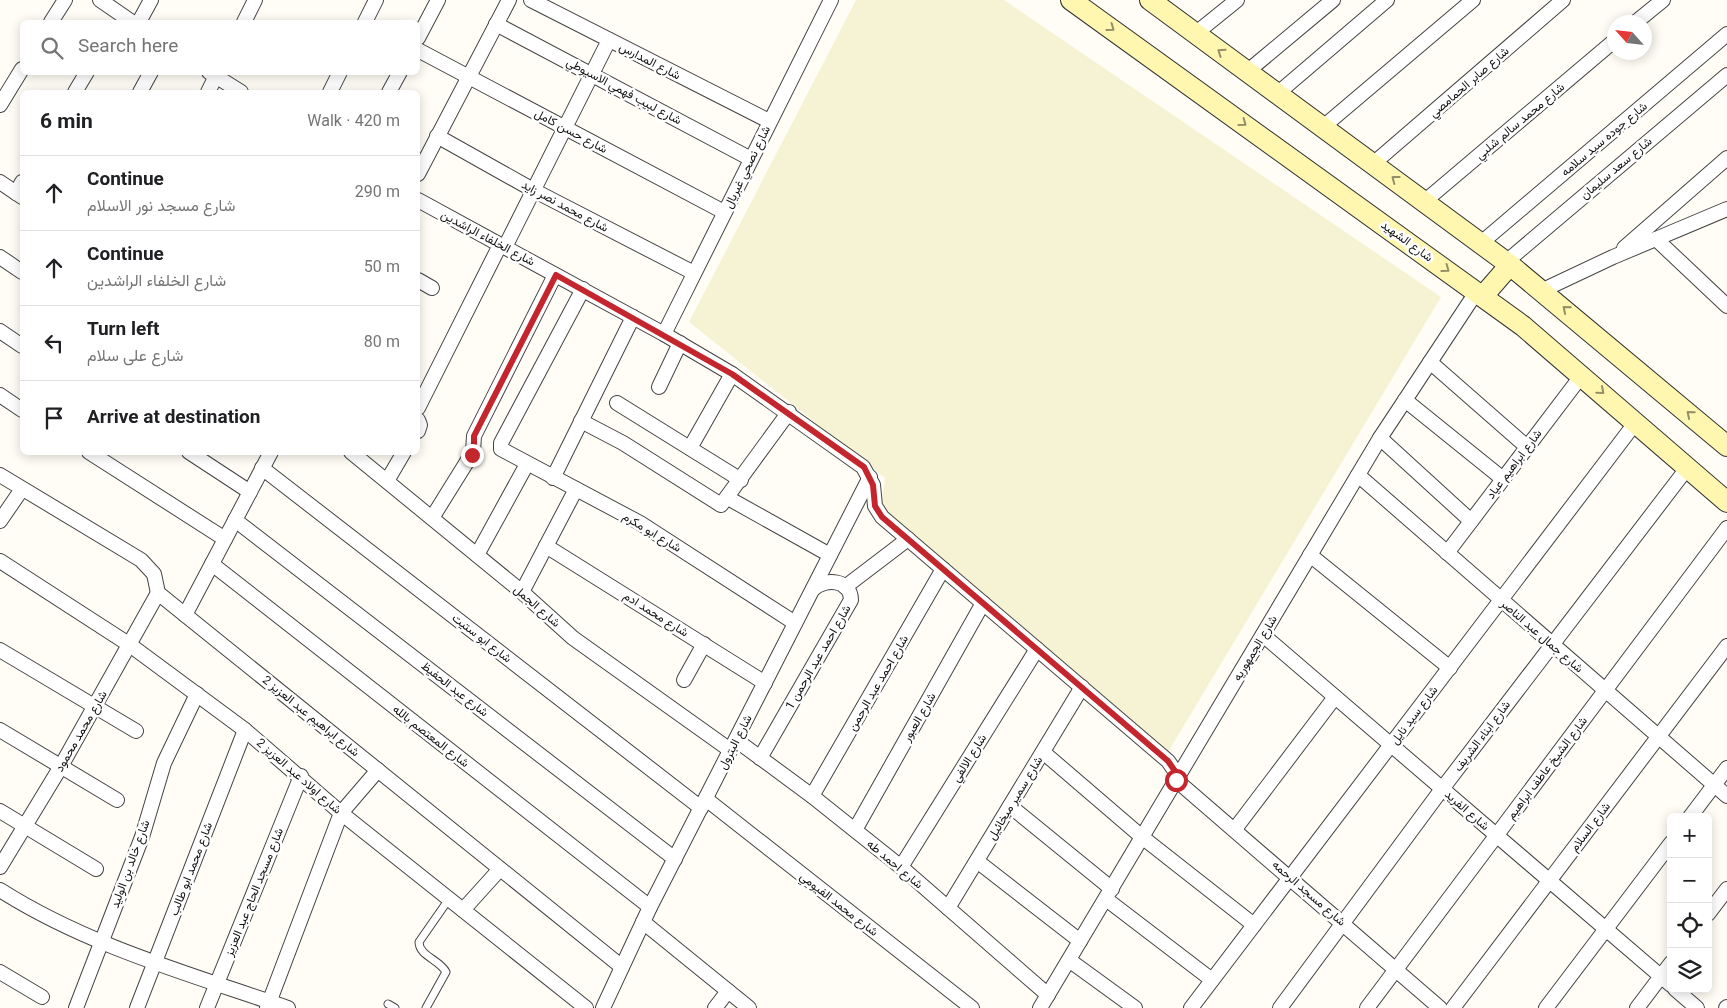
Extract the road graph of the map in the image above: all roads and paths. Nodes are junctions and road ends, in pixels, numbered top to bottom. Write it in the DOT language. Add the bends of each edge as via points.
graph roads {
  1 [pos="65,0"];
  2 [pos="100,0"];
  3 [pos="151,0"];
  4 [pos="255,0"];
  5 [pos="376,0"];
  6 [pos="438,0"];
  7 [pos="509,0"];
  8 [pos="530,0"];
  9 [pos="831,0"];
  10 [pos="1071,0"];
  11 [pos="1150,0"];
  12 [pos="1237,0"];
  13 [pos="1333,0"];
  14 [pos="1388,0"];
  15 [pos="1473,0"];
  16 [pos="1563,0"];
  17 [pos="1663,0"];
  18 [pos="1645,15"];
  19 [pos="52,20"];
  20 [pos="123,20"];
  21 [pos="140,20"];
  22 [pos="245,20"];
  23 [pos="366,20"];
  24 [pos="496,24"];
  25 [pos="420,34"];
  26 [pos="1195,34"];
  27 [pos="1727,34"];
  28 [pos="609,40"];
  29 [pos="1607,47"];
  30 [pos="420,51"];
  31 [pos="1248,71"];
  32 [pos="20,72"];
  33 [pos="592,74"];
  34 [pos="85,75"];
  35 [pos="149,75"];
  36 [pos="214,75"];
  37 [pos="216,75"];
  38 [pos="338,75"];
  39 [pos="398,75"];
  40 [pos="1727,75"];
  41 [pos="469,77"];
  42 [pos="76,90"];
  43 [pos="141,90"];
  44 [pos="209,90"];
  45 [pos="239,90"];
  46 [pos="331,90"];
  47 [pos="390,90"];
  48 [pos="1278,94"];
  49 [pos="0,105"];
  50 [pos="770,121"];
  51 [pos="1323,127"];
  52 [pos="565,128"];
  53 [pos="438,136"];
  54 [pos="751,158"];
  55 [pos="1727,158"];
  56 [pos="1374,163"];
  57 [pos="420,170"];
  58 [pos="0,182"];
  59 [pos="20,191"];
  60 [pos="535,191"];
  61 [pos="420,201"];
  62 [pos="1425,201"];
  63 [pos="1727,209"];
  64 [pos="724,212"];
  65 [pos="1656,239"];
  66 [pos="1481,243"];
  67 [pos="503,246"];
  68 [pos="0,257"];
  69 [pos="1614,257"];
  70 [pos="1508,263"];
  71 [pos="20,271"];
  72 [pos="694,273"];
  73 [pos="556,275"];
  74 [pos="420,281"];
  75 [pos="432,288"];
  76 [pos="583,289"];
  77 [pos="1543,290"];
  78 [pos="1480,293"];
  79 [pos="1727,306"];
  80 [pos="633,317"];
  81 [pos="0,331"];
  82 [pos="664,334"];
  83 [pos="680,343"];
  84 [pos="20,345"];
  85 [pos="1430,362"];
  86 [pos="732,374"];
  87 [pos="1582,375"];
  88 [pos="659,387"];
  89 [pos="0,395"];
  90 [pos="1405,400"];
  91 [pos="616,403"];
  92 [pos="420,404"];
  93 [pos="20,409"];
  94 [pos="789,412"];
  95 [pos="582,421"];
  96 [pos="1636,422"];
  97 [pos="1380,438"];
  98 [pos="1727,446"];
  99 [pos="1528,447"];
  100 [pos="690,448"];
  101 [pos="94,455"];
  102 [pos="194,455"];
  103 [pos="269,455"];
  104 [pos="355,455"];
  105 [pos="402,455"];
  106 [pos="527,464"];
  107 [pos="1688,467"];
  108 [pos="262,468"];
  109 [pos="0,475"];
  110 [pos="1358,475"];
  111 [pos="870,477"];
  112 [pos="553,478"];
  113 [pos="1503,479"];
  114 [pos="741,480"];
  115 [pos="387,481"];
  116 [pos="22,489"];
  117 [pos="576,489"];
  118 [pos="250,492"];
  119 [pos="726,501"];
  120 [pos="1727,502"];
  121 [pos="432,518"];
  122 [pos="235,520"];
  123 [pos="0,521"];
  124 [pos="1471,521"];
  125 [pos="1727,528"];
  126 [pos="225,539"];
  127 [pos="908,539"];
  128 [pos="546,546"];
  129 [pos="1447,553"];
  130 [pos="830,555"];
  131 [pos="1310,555"];
  132 [pos="477,556"];
  133 [pos="0,561"];
  134 [pos="212,564"];
  135 [pos="943,569"];
  136 [pos="845,587"];
  137 [pos="813,589"];
  138 [pos="522,592"];
  139 [pos="158,593"];
  140 [pos="1501,600"];
  141 [pos="983,603"];
  142 [pos="185,615"];
  143 [pos="795,623"];
  144 [pos="1263,635"];
  145 [pos="704,644"];
  146 [pos="130,645"];
  147 [pos="1552,645"];
  148 [pos="1727,646"];
  149 [pos="1037,649"];
  150 [pos="0,650"];
  151 [pos="1450,668"];
  152 [pos="684,680"];
  153 [pos="765,683"];
  154 [pos="1082,687"];
  155 [pos="1605,690"];
  156 [pos="197,694"];
  157 [pos="1335,697"];
  158 [pos="95,707"];
  159 [pos="0,730"];
  160 [pos="245,730"];
  161 [pos="136,731"];
  162 [pos="1658,737"];
  163 [pos="733,745"];
  164 [pos="1391,745"];
  165 [pos="1043,752"];
  166 [pos="760,758"];
  167 [pos="60,768"];
  168 [pos="1727,768"];
  169 [pos="378,770"];
  170 [pos="301,776"];
  171 [pos="1176,780"];
  172 [pos="1714,785"];
  173 [pos="1442,789"];
  174 [pos="812,796"];
  175 [pos="1727,796"];
  176 [pos="117,800"];
  177 [pos="703,803"];
  178 [pos="1010,806"];
  179 [pos="0,811"];
  180 [pos="341,813"];
  181 [pos="1693,813"];
  182 [pos="25,826"];
  183 [pos="1235,829"];
  184 [pos="855,830"];
  185 [pos="1496,835"];
  186 [pos="1142,837"];
  187 [pos="1667,847"];
  188 [pos="675,859"];
  189 [pos="977,861"];
  190 [pos="0,867"];
  191 [pos="901,867"];
  192 [pos="96,869"];
  193 [pos="500,869"];
  194 [pos="1290,877"];
  195 [pos="1549,881"];
  196 [pos="1727,889"];
  197 [pos="0,890"];
  198 [pos="1109,894"];
  199 [pos="449,899"];
  200 [pos="650,907"];
  201 [pos="948,908"];
  202 [pos="1712,909"];
  203 [pos="463,910"];
  204 [pos="643,922"];
  205 [pos="1344,923"];
  206 [pos="1254,925"];
  207 [pos="1605,929"];
  208 [pos="1080,941"];
  209 [pos="101,942"];
  210 [pos="1069,960"];
  211 [pos="155,961"];
  212 [pos="622,967"];
  213 [pos="1396,969"];
  214 [pos="0,972"];
  215 [pos="1212,980"];
  216 [pos="1666,981"];
  217 [pos="217,983"];
  218 [pos="728,991"];
  219 [pos="1680,993"];
  220 [pos="1048,996"];
  221 [pos="42,997"];
  222 [pos="268,1005"];
  223 [pos="76,1008"];
  224 [pos="137,1008"];
  225 [pos="207,1008"];
  226 [pos="288,1008"];
  227 [pos="426,1008"];
  228 [pos="586,1008"];
  229 [pos="603,1008"];
  230 [pos="715,1008"];
  231 [pos="749,1008"];
  232 [pos="972,1008"];
  233 [pos="1040,1008"];
  234 [pos="1135,1008"];
  235 [pos="1190,1008"];
  236 [pos="1280,1008"];
  237 [pos="1367,1008"];
  238 [pos="1440,1008"];
  239 [pos="1453,1008"];
  240 [pos="1546,1008"];
  241 [pos="1637,1008"];
  242 [pos="1697,1008"];
  1 -- 19 [label="street"];
  2 -- 20 [label="street"];
  3 -- 21 [label="street"];
  4 -- 22 [label="street"];
  5 -- 23 [label="street"];
  6 -- 25 [label="street"];
  7 -- 24 [label="street"];
  8 -- 28 [label="street, شارع المدارس"];
  9 -- 50 [label="street, شارع نصحي غبريال"];
  10 -- 78 [label="street, شارع الشهيد, one-way"];
  11 -- 26 [label="street"];
  12 -- 26 [label="street"];
  13 -- 31 [label="street"];
  14 -- 48 [label="street"];
  15 -- 51 [label="street"];
  16 -- 56 [label="street, شارع صابر الحمامصي"];
  17 -- 18 [label="street"];
  24 -- 33 [label="street, شارع لبيب فهمي الاسيوطي"];
  24 -- 41 [label="street"];
  31 -- 26 [label="street, one-way"];
  27 -- 66 [label="street, شارع جوده سيد سلامه"];
  28 -- 33 [label="street"];
  28 -- 50 [label="street, شارع المدارس"];
  29 -- 62 [label="street, شارع محمد سالم شلبي"];
  30 -- 41 [label="street, شارع حسن كامل"];
  31 -- 48 [label="street"];
  32 -- 49 [label="street"];
  33 -- 52 [label="street"];
  33 -- 54 [label="street, شارع لبيب فهمي الاسيوطي"];
  34 -- 42 [label="street"];
  35 -- 43 [label="street"];
  36 -- 44 [label="street"];
  37 -- 45 [label="street"];
  38 -- 46 [label="street"];
  39 -- 47 [label="street"];
  40 -- 70 [label="street, شارع سعد سليمان"];
  41 -- 52 [label="street, شارع حسن كامل"];
  41 -- 53 [label="street"];
  48 -- 51 [label="street"];
  50 -- 54 [label="street, شارع نصحي غبريال"];
  51 -- 56 [label="street"];
  52 -- 60 [label="street"];
  52 -- 64 [label="street, شارع حسن كامل"];
  53 -- 57 [label="street"];
  53 -- 60 [label="street, شارع محمد نصر زايد"];
  54 -- 64 [label="street, شارع نصحي غبريال"];
  55 -- 69 [label="street"];
  62 -- 56 [label="street, one-way"];
  58 -- 59 [label="street"];
  60 -- 67 [label="street"];
  60 -- 72 [label="street, شارع محمد نصر زايد"];
  61 -- 67 [label="street, شارع الخلفاء الراشدين"];
  62 -- 66 [label="street"];
  63 -- 65 [label="street"];
  64 -- 72 [label="street, شارع نصحي غبريال"];
  65 -- 69 [label="street"];
  65 -- 79 [label="street"];
  66 -- 70 [label="street"];
  67 -- 73 [label="street, شارع الخلفاء الراشدين"];
  67 -- 92 [label="street"];
  68 -- 71 [label="street"];
  69 -- 77 [label="street"];
  70 -- 77 [label="street"];
  70 -- 78 [label="street"];
  72 -- 82 [label="street, شارع نصحي غبريال"];
  73 -- 76 [label="street, شارع الخلفاء الراشدين"];
  73 -- 121 [label="street" via="474,436 474,452"];
  74 -- 75 [label="street"];
  76 -- 80 [label="street, شارع الخلفاء الراشدين"];
  76 -- 106 [label="street, شارع ابو مكرم" via="501,443 502,451"];
  98 -- 77 [label="street, one-way"];
  78 -- 85 [label="street, شارع الجمهوريه"];
  78 -- 87 [label="street, شارع الشهيد"];
  80 -- 82 [label="street, شارع الخلفاء الراشدين"];
  80 -- 95 [label="street"];
  81 -- 84 [label="street"];
  82 -- 83 [label="street, شارع الخلفاء الراشدين"];
  83 -- 86 [label="street, شارع الخلفاء الراشدين"];
  83 -- 88 [label="street"];
  85 -- 90 [label="street, شارع الجمهوريه"];
  85 -- 99 [label="street"];
  86 -- 94 [label="street, شارع الخلفاء الراشدين"];
  86 -- 100 [label="street"];
  87 -- 96 [label="street, شارع الشهيد, one-way"];
  87 -- 99 [label="street, شارع ابراهيم عياد"];
  89 -- 93 [label="street"];
  90 -- 97 [label="street, شارع الجمهوريه"];
  90 -- 113 [label="street"];
  91 -- 100 [label="street"];
  94 -- 111 [label="street, شارع الخلفاء الراشدين" via="864,467"];
  94 -- 114 [label="street"];
  95 -- 112 [label="street"];
  95 -- 119 [label="street" via="623,443 719,505"];
  96 -- 107 [label="street, شارع الشهيد"];
  96 -- 140 [label="street, شارع سيد نايل"];
  97 -- 110 [label="street, شارع الجمهوريه"];
  97 -- 124 [label="street"];
  99 -- 113 [label="street, شارع ابراهيم عياد"];
  100 -- 114 [label="street"];
  101 -- 126 [label="street"];
  102 -- 118 [label="street"];
  103 -- 108 [label="street"];
  104 -- 115 [label="street, شارع الجمل"];
  105 -- 115 [label="street"];
  106 -- 112 [label="street, شارع ابو مكرم"];
  106 -- 132 [label="street"];
  107 -- 120 [label="street, شارع الشهيد"];
  107 -- 147 [label="street, شارع ابناء الشريف"];
  108 -- 118 [label="street"];
  108 -- 177 [label="street, شارع ابو ستيت"];
  109 -- 116 [label="street"];
  110 -- 129 [label="street, شارع جمال عبد الناصر"];
  110 -- 131 [label="street, شارع الجمهوريه"];
  111 -- 127 [label="street" via="878,512"];
  111 -- 130 [label="street, شارع البترول"];
  112 -- 117 [label="street, شارع ابو مكرم"];
  113 -- 124 [label="street, شارع ابراهيم عياد"];
  114 -- 119 [label="street"];
  115 -- 121 [label="street, شارع الجمل"];
  116 -- 123 [label="street"];
  116 -- 139 [label="street" via="140,560 154,574"];
  117 -- 128 [label="street"];
  117 -- 143 [label="street, شارع ابو مكرم" via="640,523"];
  118 -- 122 [label="street"];
  119 -- 130 [label="street"];
  121 -- 132 [label="street, شارع الجمل"];
  122 -- 126 [label="street"];
  122 -- 188 [label="street, شارع عبد الحفيظ"];
  124 -- 129 [label="street, شارع ابراهيم عياد"];
  125 -- 155 [label="street, شارع الشيخ عاطف ابراهيم"];
  126 -- 134 [label="street"];
  127 -- 135 [label="street"];
  127 -- 136 [label="street"];
  128 -- 138 [label="street"];
  128 -- 145 [label="street, شارع محمد ادم"];
  129 -- 140 [label="street, شارع جمال عبد الناصر"];
  130 -- 137 [label="street, شارع البترول"];
  131 -- 144 [label="street, شارع الجمهوريه"];
  131 -- 151 [label="street"];
  132 -- 138 [label="street, شارع الجمل"];
  133 -- 146 [label="street, شارع اولاد عبد العزيز 2"];
  134 -- 142 [label="street"];
  134 -- 200 [label="street, شارع المعتصم بالله"];
  135 -- 141 [label="street"];
  135 -- 174 [label="street, شارع احمد عبد الرحمن"];
  136 -- 137 [label="street, شارع احمد عبد الرحمن 1" via="832,581 818,584"];
  136 -- 166 [label="street, شارع احمد عبد الرحمن 1" via="851,600"];
  137 -- 143 [label="street, شارع البترول"];
  138 -- 163 [label="street, شارع الجمل" via="574,638"];
  139 -- 142 [label="street, شارع ابراهيم عبد العزيز 2"];
  139 -- 146 [label="street, شارع محمد محمود"];
  140 -- 147 [label="street, شارع جمال عبد الناصر"];
  140 -- 151 [label="street, شارع سيد نايل"];
  141 -- 149 [label="street"];
  141 -- 184 [label="street, شارع العبور"];
  142 -- 169 [label="street, شارع ابراهيم عبد العزيز 2"];
  143 -- 153 [label="street, شارع البترول"];
  144 -- 157 [label="street, شارع الفريد"];
  144 -- 171 [label="street, شارع الجمهوريه"];
  145 -- 152 [label="street"];
  145 -- 153 [label="street, شارع محمد ادم"];
  146 -- 156 [label="street, شارع اولاد عبد العزيز 2"];
  146 -- 158 [label="street, شارع محمد محمود"];
  147 -- 155 [label="street, شارع جمال عبد الناصر"];
  147 -- 173 [label="street, شارع ابناء الشريف"];
  148 -- 162 [label="street, شارع السلام"];
  149 -- 154 [label="street"];
  149 -- 191 [label="street, شارع الالفي"];
  150 -- 158 [label="street"];
  151 -- 164 [label="street, شارع سيد نايل"];
  153 -- 163 [label="street, شارع البترول"];
  154 -- 165 [label="street, شارع سمير ميخائيل"];
  154 -- 171 [label="street" via="1168,761 1177,774"];
  155 -- 162 [label="street, شارع جمال عبد الناصر"];
  155 -- 185 [label="street, شارع الشيخ عاطف ابراهيم"];
  156 -- 160 [label="street, شارع اولاد عبد العزيز 2"];
  156 -- 209 [label="street, شارع خالد بن الوليد" via="164,764 142,837"];
  157 -- 164 [label="street, شارع الفريد"];
  157 -- 183 [label="street"];
  158 -- 161 [label="street"];
  158 -- 167 [label="street, شارع محمد محمود"];
  159 -- 167 [label="street"];
  160 -- 170 [label="street, شارع اولاد عبد العزيز 2"];
  160 -- 211 [label="street, شارع محمد ابو طالب"];
  162 -- 172 [label="street, شارع جمال عبد الناصر"];
  162 -- 195 [label="street, شارع السلام"];
  163 -- 166 [label="street, شارع احمد طه"];
  163 -- 177 [label="street, شارع البترول"];
  164 -- 173 [label="street, شارع الفريد"];
  164 -- 194 [label="street, شارع سيد نايل"];
  165 -- 178 [label="street, شارع سمير ميخائيل"];
  165 -- 186 [label="street"];
  166 -- 174 [label="street, شارع احمد طه"];
  167 -- 176 [label="street"];
  167 -- 182 [label="street, شارع محمد محمود"];
  168 -- 172 [label="street"];
  169 -- 180 [label="street"];
  169 -- 193 [label="street, شارع ابراهيم عبد العزيز 2"];
  170 -- 180 [label="street, شارع اولاد عبد العزيز 2"];
  170 -- 217 [label="street, شارع مسجد الحاج عبد العزيز"];
  171 -- 183 [label="street, شارع مسجد الرحمه"];
  171 -- 186 [label="street, شارع الجمهوريه"];
  172 -- 175 [label="street, شارع جمال عبد الناصر"];
  172 -- 181 [label="street"];
  173 -- 185 [label="street, شارع الفريد"];
  173 -- 205 [label="street, شارع ابناء الشريف"];
  174 -- 184 [label="street, شارع احمد طه"];
  177 -- 188 [label="street, شارع البترول"];
  177 -- 232 [label="street, شارع محمد الفيومي"];
  178 -- 189 [label="street, شارع سمير ميخائيل"];
  178 -- 198 [label="street"];
  179 -- 182 [label="street"];
  180 -- 199 [label="street, شارع اولاد عبد العزيز 2"];
  180 -- 222 [label="street"];
  182 -- 190 [label="street, شارع محمد محمود"];
  182 -- 192 [label="street"];
  183 -- 194 [label="street, شارع مسجد الرحمه"];
  184 -- 191 [label="street, شارع احمد طه"];
  185 -- 195 [label="street, شارع الفريد"];
  185 -- 213 [label="street, شارع الشيخ عاطف ابراهيم"];
  186 -- 198 [label="street, شارع الجمهوريه"];
  186 -- 206 [label="street"];
  187 -- 207 [label="street"];
  188 -- 200 [label="street, شارع البترول"];
  189 -- 201 [label="street, شارع سمير ميخائيل"];
  189 -- 208 [label="street"];
  191 -- 201 [label="street, شارع احمد طه"];
  193 -- 203 [label="street"];
  193 -- 212 [label="street, شارع ابراهيم عبد العزيز 2"];
  194 -- 205 [label="street, شارع مسجد الرحمه"];
  194 -- 206 [label="street, شارع سيد نايل"];
  195 -- 207 [label="street, شارع الفريد"];
  195 -- 239 [label="street, شارع السلام"];
  196 -- 202 [label="street"];
  197 -- 209 [label="street" via="62,926"];
  198 -- 208 [label="street, شارع الجمهوريه"];
  198 -- 215 [label="street"];
  199 -- 203 [label="street, شارع اولاد عبد العزيز 2"];
  199 -- 227 [label="lane" via="419,942 421,949 446,972"];
  200 -- 204 [label="street, شارع البترول"];
  201 -- 220 [label="street, شارع احمد طه"];
  203 -- 228 [label="street, شارع اولاد عبد العزيز 2"];
  204 -- 212 [label="street, شارع البترول"];
  204 -- 218 [label="street"];
  205 -- 213 [label="street, شارع مسجد الرحمه"];
  205 -- 236 [label="street, شارع ابناء الشريف"];
  206 -- 215 [label="street, شارع سيد نايل"];
  207 -- 216 [label="street, شارع الفريد"];
  207 -- 240 [label="street"];
  208 -- 210 [label="street, شارع الجمهوريه"];
  209 -- 211 [label="street"];
  209 -- 223 [label="street, شارع خالد بن الوليد"];
  210 -- 220 [label="street, شارع الجمهوريه"];
  210 -- 234 [label="street"];
  211 -- 217 [label="street"];
  211 -- 224 [label="street, شارع محمد ابو طالب"];
  212 -- 229 [label="street, شارع البترول"];
  213 -- 237 [label="street, شارع الشيخ عاطف ابراهيم"];
  213 -- 238 [label="street, شارع مسجد الرحمه"];
  214 -- 221 [label="street"];
  215 -- 235 [label="street, شارع سيد نايل"];
  216 -- 241 [label="street"];
  217 -- 222 [label="street"];
  217 -- 225 [label="street, شارع مسجد الحاج عبد العزيز"];
  218 -- 230 [label="street"];
  218 -- 231 [label="street"];
  219 -- 242 [label="street"];
  220 -- 233 [label="street, شارع الجمهوريه"];
  222 -- 226 [label="street"];
}
